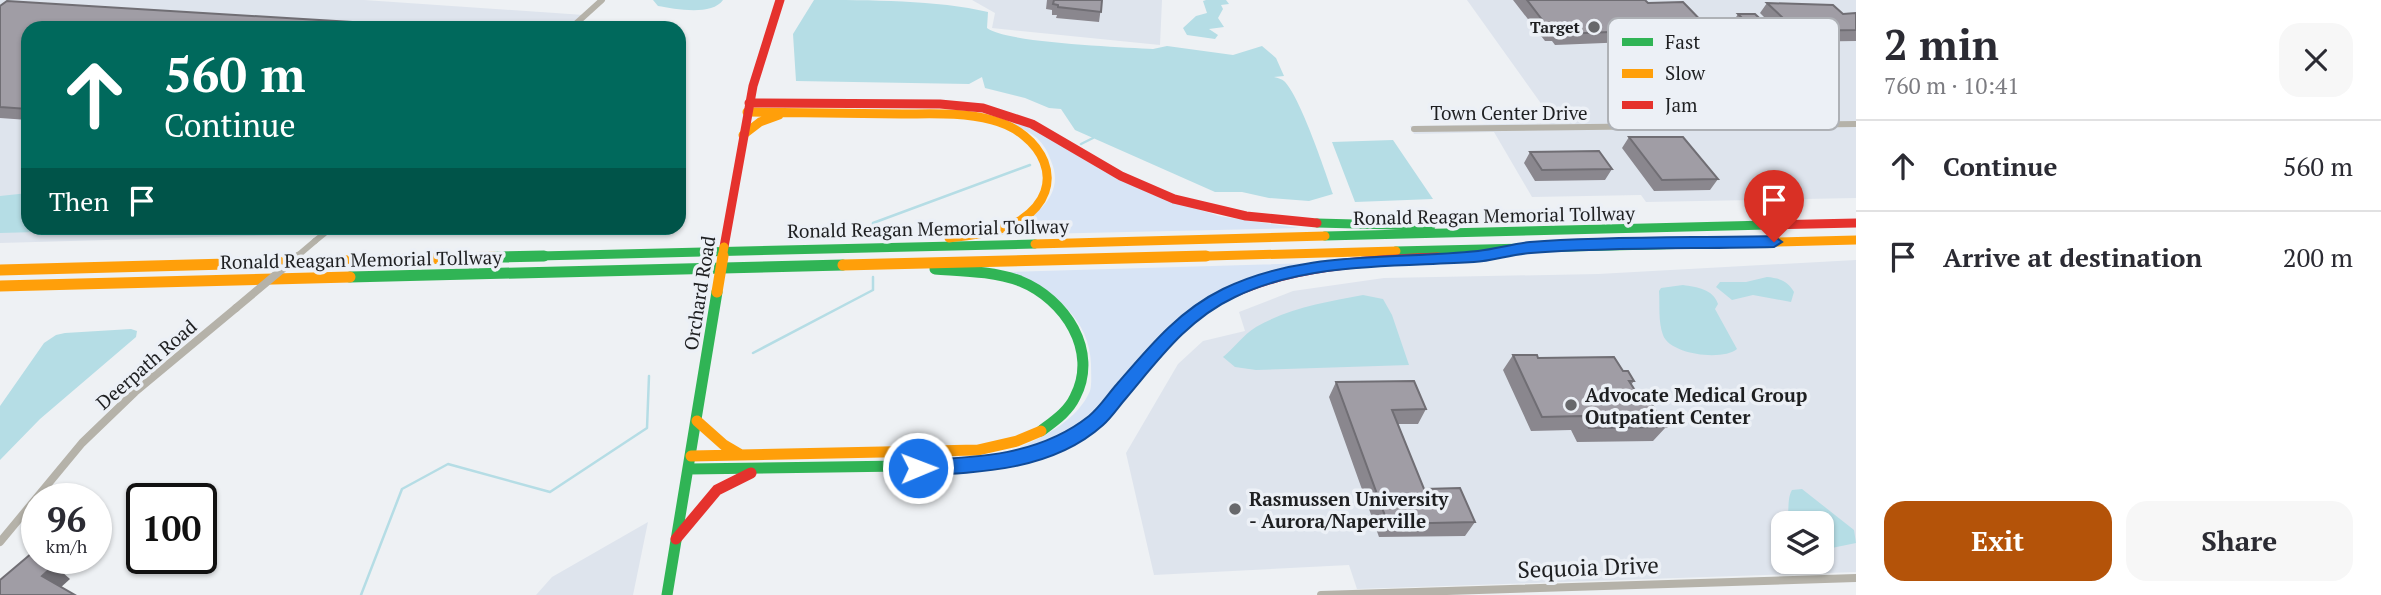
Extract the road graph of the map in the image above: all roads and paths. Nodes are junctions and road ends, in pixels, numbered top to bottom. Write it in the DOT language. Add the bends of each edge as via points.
graph roads {
  1 [pos="602,0"];
  2 [pos="780,0"];
  3 [pos="579,21"];
  4 [pos="748,107"];
  5 [pos="791,113"];
  6 [pos="1608,127"];
  7 [pos="1414,129"];
  8 [pos="743,135"];
  9 [pos="1856,223"];
  10 [pos="1490,232"];
  11 [pos="322,235"];
  12 [pos="1856,240"];
  13 [pos="873,247"];
  14 [pos="1529,248"];
  15 [pos="886,264"];
  16 [pos="0,270"];
  17 [pos="0,286"];
  18 [pos="696,421"];
  19 [pos="741,455"];
  20 [pos="691,456"];
  21 [pos="689,469"];
  22 [pos="762,470"];
  23 [pos="676,540"];
  24 [pos="0,542"];
  25 [pos="1856,578"];
  26 [pos="1518,592"];
  27 [pos="1540,592"];
  28 [pos="667,595"];
  29 [pos="1321,595"];
  1 -- 3 [label="street"];
  2 -- 4 [label="main road, Orchard Road"];
  4 -- 5 [label="main road"];
  4 -- 8 [label="main road, Orchard Road"];
  4 -- 10 [label="main road" via="977,107 1019,118 1138,184 1210,209 1296,223 1460,226"];
  5 -- 8 [label="main road" via="768,118"];
  5 -- 13 [label="main road" via="969,115 1014,128 1044,155 1050,172 1048,188 1038,205 1020,220 990,232"];
  6 -- 7 [label="street, Town Center Drive"];
  8 -- 18 [label="main road, Orchard Road, bridge"];
  9 -- 10 [label="main road, Ronald Reagan Memorial Tollway"];
  10 -- 13 [label="main road, Ronald Reagan Memorial Tollway"];
  11 -- 24 [label="street, Deerpath Road, bridge" via="90,434"];
  12 -- 14 [label="main road, Ronald Reagan Memorial Tollway"];
  13 -- 16 [label="main road, Ronald Reagan Memorial Tollway"];
  14 -- 15 [label="main road, Ronald Reagan Memorial Tollway"];
  14 -- 22 [label="main road" via="1478,257 1318,266 1246,285 1173,331 1096,420 1063,442 1026,456 966,467"];
  15 -- 17 [label="main road, Ronald Reagan Memorial Tollway"];
  15 -- 19 [label="main road" via="1006,278 1052,302 1071,320 1085,352 1085,371 1071,403 1038,432 978,450"];
  18 -- 19 [label="main road"];
  18 -- 20 [label="main road, Orchard Road"];
  19 -- 20 [label="main road"];
  20 -- 21 [label="main road, Orchard Road"];
  21 -- 22 [label="main road"];
  21 -- 23 [label="main road, Orchard Road"];
  22 -- 23 [label="main road" via="721,485"];
  23 -- 28 [label="main road, Orchard Road"];
  25 -- 27 [label="street, Sequoia Drive"];
  26 -- 27 [label="street, Sequoia Drive"];
  26 -- 29 [label="street, Sequoia Drive"];
}
